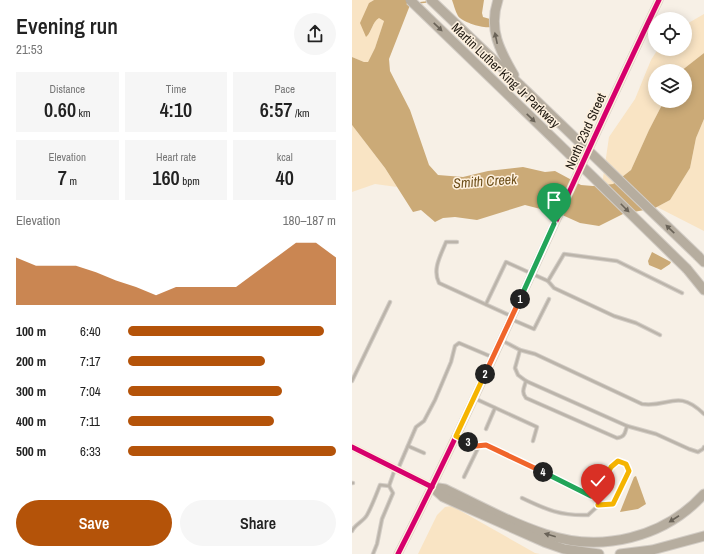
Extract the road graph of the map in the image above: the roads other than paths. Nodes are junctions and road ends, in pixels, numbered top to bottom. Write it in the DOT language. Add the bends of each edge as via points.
graph roads {
  1 [pos="410,0"];
  2 [pos="431,0"];
  3 [pos="498,0"];
  4 [pos="659,0"];
  5 [pos="520,85"];
  6 [pos="457,242"];
  7 [pos="701,259"];
  8 [pos="687,269"];
  9 [pos="532,273"];
  10 [pos="548,281"];
  11 [pos="704,285"];
  12 [pos="704,290"];
  13 [pos="682,293"];
  14 [pos="549,299"];
  15 [pos="390,302"];
  16 [pos="486,304"];
  17 [pos="511,317"];
  18 [pos="660,335"];
  19 [pos="500,340"];
  20 [pos="520,350"];
  21 [pos="492,357"];
  22 [pos="526,380"];
  23 [pos="352,381"];
  24 [pos="473,398"];
  25 [pos="495,408"];
  26 [pos="704,414"];
  27 [pos="627,426"];
  28 [pos="486,429"];
  29 [pos="456,436"];
  30 [pos="533,441"];
  31 [pos="352,446"];
  32 [pos="408,446"];
  33 [pos="480,446"];
  34 [pos="704,447"];
  35 [pos="424,453"];
  36 [pos="396,469"];
  37 [pos="464,477"];
  38 [pos="389,486"];
  39 [pos="432,487"];
  40 [pos="704,494"];
  41 [pos="522,498"];
  42 [pos="352,531"];
  43 [pos="704,536"];
  44 [pos="373,554"];
  45 [pos="398,554"];
  46 [pos="599,554"];
  47 [pos="620,554"];
  1 -- 8 [label="highway, Martin Luther King Jr Parkway, one-way, bridge"];
  2 -- 5 [label="highway, Martin Luther King Jr Parkway"];
  5 -- 3 [label="highway, one-way" via="498,44 495,30"];
  4 -- 9 [label="main road, North 23rd Street"];
  7 -- 5 [label="highway, Martin Luther King Jr Parkway, one-way, bridge"];
  6 -- 16 [label="lane" via="446,242 436,266 435,276 439,283"];
  8 -- 11 [label="highway, Martin Luther King Jr Parkway"];
  8 -- 12 [label="highway"];
  9 -- 10 [label="lane"];
  9 -- 16 [label="lane" via="506,262"];
  9 -- 17 [label="main road, North 23rd Street"];
  10 -- 13 [label="lane" via="564,254 617,260"];
  10 -- 18 [label="lane" via="554,288"];
  14 -- 17 [label="lane" via="534,330"];
  15 -- 23 [label="lane"];
  16 -- 17 [label="lane"];
  17 -- 19 [label="main road, North 23rd Street"];
  19 -- 20 [label="lane"];
  19 -- 21 [label="main road, North 23rd Street"];
  20 -- 22 [label="lane" via="515,368 518,375"];
  20 -- 26 [label="lane" via="535,354 642,404 650,405 680,399"];
  21 -- 24 [label="main road, North 23rd Street"];
  21 -- 32 [label="lane" via="460,343 455,346 435,400 424,421 416,427"];
  22 -- 27 [label="lane"];
  22 -- 27 [label="lane" via="523,391 526,398 617,438 624,435"];
  24 -- 25 [label="lane"];
  24 -- 29 [label="main road, North 23rd Street"];
  25 -- 28 [label="lane"];
  25 -- 30 [label="lane" via="537,427"];
  27 -- 34 [label="lane" via="656,434 698,452"];
  29 -- 33 [label="lane"];
  29 -- 39 [label="main road, North 23rd Street"];
  31 -- 36 [label="street"];
  32 -- 35 [label="lane"];
  32 -- 36 [label="lane"];
  33 -- 37 [label="lane"];
  33 -- 41 [label="lane" via="486,445 591,496 597,496 611,467 618,461 626,464 629,471 613,504 598,505 588,515 560,514"];
  36 -- 38 [label="lane"];
  36 -- 39 [label="street"];
  38 -- 42 [label="lane" via="380,485 366,515"];
  38 -- 44 [label="lane" via="393,492 382,519"];
  40 -- 39 [label="highway, one-way" via="685,512 656,530 625,540 586,542 546,535 445,490"];
  39 -- 45 [label="main road, North 23rd Street"];
  39 -- 46 [label="highway" via="443,496 544,542 564,549"];
  43 -- 47 [label="highway" via="652,550"];
}
